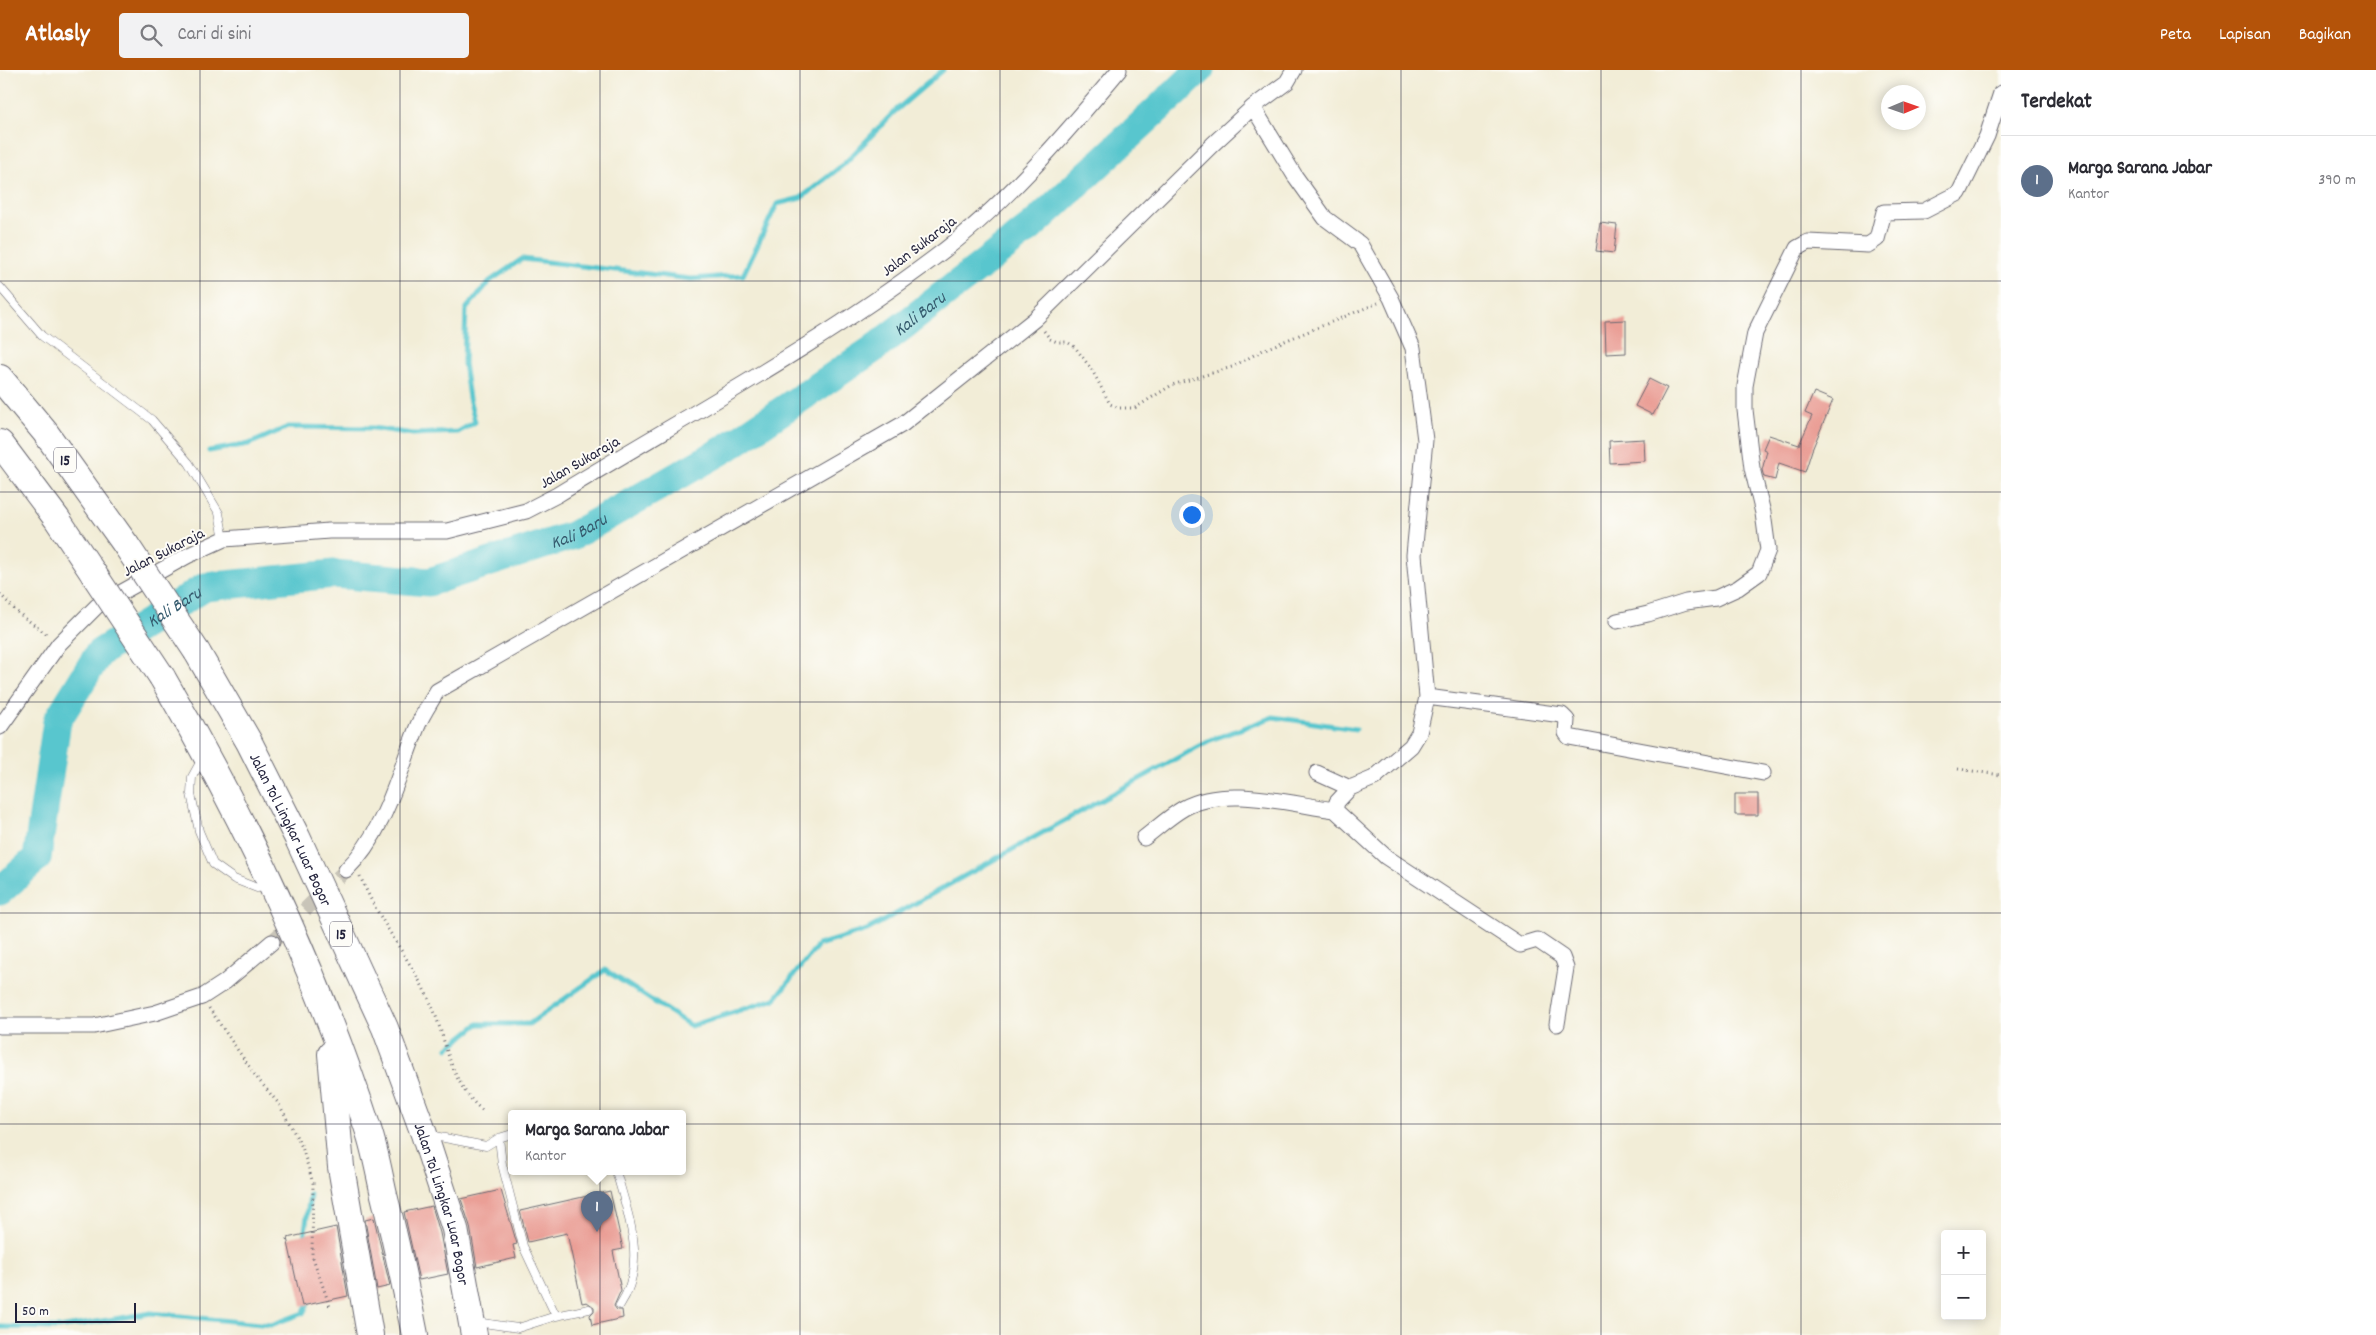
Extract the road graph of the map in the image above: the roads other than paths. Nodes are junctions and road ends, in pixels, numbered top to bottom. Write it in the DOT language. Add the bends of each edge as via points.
graph roads {
  1 [pos="1119,70"];
  2 [pos="1294,70"];
  3 [pos="2001,93"];
  4 [pos="1254,107"];
  5 [pos="0,287"];
  6 [pos="0,378"];
  7 [pos="0,443"];
  8 [pos="224,539"];
  9 [pos="1617,621"];
  10 [pos="1427,697"];
  11 [pos="0,726"];
  12 [pos="206,752"];
  13 [pos="1316,773"];
  14 [pos="1763,773"];
  15 [pos="1350,788"];
  16 [pos="1335,810"];
  17 [pos="1144,838"];
  18 [pos="350,866"];
  19 [pos="274,886"];
  20 [pos="272,942"];
  21 [pos="328,1018"];
  22 [pos="1557,1024"];
  23 [pos="0,1026"];
  24 [pos="424,1134"];
  25 [pos="508,1135"];
  26 [pos="499,1138"];
  27 [pos="617,1175"];
  28 [pos="620,1305"];
  29 [pos="589,1309"];
  30 [pos="556,1316"];
  31 [pos="473,1328"];
  32 [pos="370,1335"];
  33 [pos="415,1335"];
  1 -- 8 [label="street, Jalan Sukaraja" via="1080,117 993,209 935,258 834,327 557,495 526,511 447,531 329,531"];
  2 -- 4 [label="street" via="1286,82"];
  3 -- 9 [label="street" via="1987,136 1959,193 1924,211 1884,212 1877,239 1868,245 1808,242 1797,248 1768,305 1754,333 1745,386 1752,468 1768,550 1759,573 1716,598 1686,602"];
  4 -- 10 [label="street" via="1295,176 1325,218 1360,244 1391,298 1413,348 1426,440 1414,555"];
  4 -- 18 [label="street" via="1035,319 903,424 437,691 419,723 395,788 372,836"];
  5 -- 8 [label="lane" via="42,336 152,420 189,463 219,513"];
  6 -- 24 [label="highway, Jalan Tol Lingkar Luar Bogor / 15, bridge" via="45,432 126,546 197,652 249,742 297,837 384,1028"];
  7 -- 12 [label="highway, bridge" via="58,519 162,677"];
  8 -- 11 [label="street, Jalan Sukaraja" via="186,556 97,606 59,644"];
  10 -- 14 [label="street" via="1562,715 1569,737"];
  10 -- 15 [label="street" via="1419,733 1411,746 1374,778"];
  12 -- 19 [label="highway"];
  12 -- 19 [label="lane" via="192,777 191,794 199,831 213,864 234,879 257,888"];
  13 -- 15 [label="street"];
  15 -- 16 [label="street" via="1337,802"];
  16 -- 17 [label="street" via="1229,795 1184,808"];
  16 -- 22 [label="street" via="1386,857 1452,902 1520,945 1537,940 1562,957 1566,968"];
  19 -- 21 [label="highway"];
  20 -- 23 [label="street" via="226,982 202,997 155,1013 94,1026"];
  21 -- 32 [label="highway" via="341,1167"];
  21 -- 33 [label="highway" via="369,1130"];
  24 -- 26 [label="lane" via="486,1146"];
  24 -- 31 [label="highway, Jalan Tol Lingkar Luar Bogor / 15" via="455,1229"];
  25 -- 26 [label="lane"];
  26 -- 30 [label="lane" via="502,1164 523,1246"];
  27 -- 28 [label="lane" via="634,1243 635,1270 630,1290"];
  29 -- 30 [label="lane"];
  30 -- 31 [label="lane" via="518,1328"];
}
